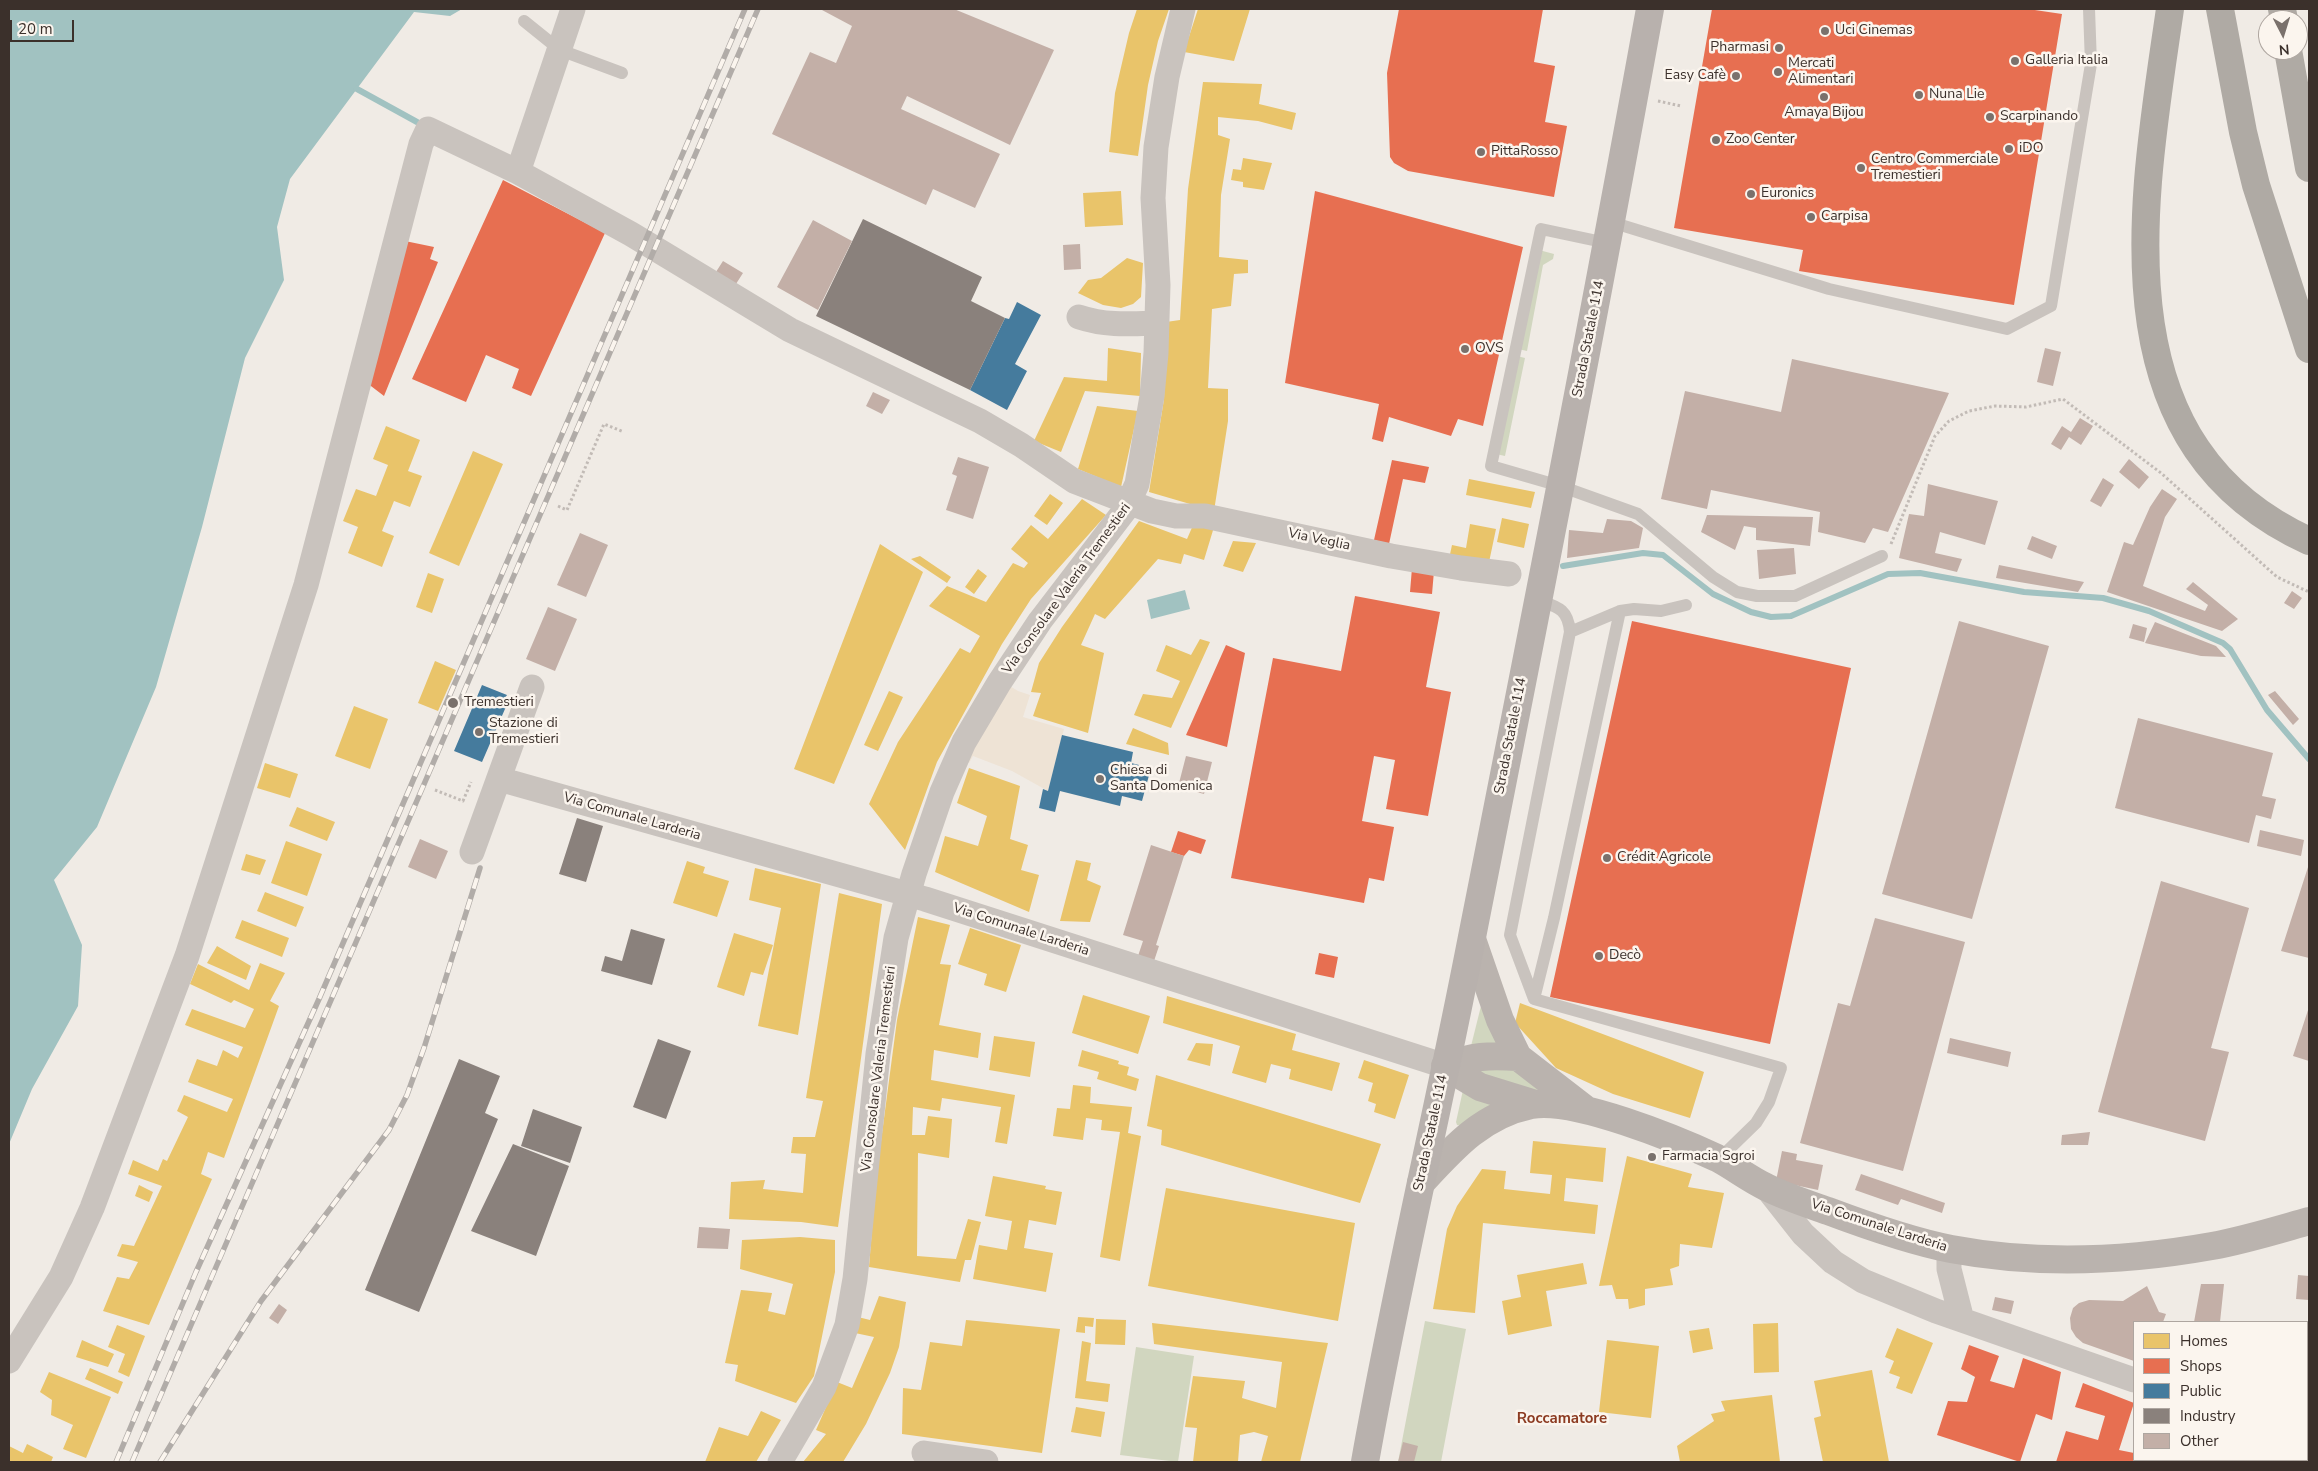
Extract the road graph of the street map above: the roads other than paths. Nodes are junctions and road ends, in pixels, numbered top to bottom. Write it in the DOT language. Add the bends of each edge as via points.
graph roads {
  1 [pos="573,9"];
  2 [pos="1183,9"];
  3 [pos="1650,9"];
  4 [pos="2089,9"];
  5 [pos="2170,9"];
  6 [pos="2220,9"];
  7 [pos="524,21"];
  8 [pos="560,50"];
  9 [pos="2290,60"];
  10 [pos="622,73"];
  11 [pos="2309,168"];
  12 [pos="518,172"];
  13 [pos="1609,232"];
  14 [pos="1080,317"];
  15 [pos="1157,323"];
  16 [pos="2309,349"];
  17 [pos="1560,486"];
  18 [pos="1130,502"];
  19 [pos="2309,541"];
  20 [pos="1882,556"];
  21 [pos="1509,574"];
  22 [pos="1538,600"];
  23 [pos="1686,605"];
  24 [pos="1620,611"];
  25 [pos="1570,632"];
  26 [pos="532,687"];
  27 [pos="499,779"];
  28 [pos="472,852"];
  29 [pos="908,894"];
  30 [pos="1472,939"];
  31 [pos="1534,999"];
  32 [pos="1518,1057"];
  33 [pos="1445,1066"];
  34 [pos="1535,1104"];
  35 [pos="1584,1108"];
  36 [pos="1719,1159"];
  37 [pos="1421,1183"];
  38 [pos="1766,1187"];
  39 [pos="2309,1221"];
  40 [pos="1950,1249"];
  41 [pos="1962,1320"];
  42 [pos="9,1360"];
  43 [pos="2133,1380"];
  44 [pos="924,1453"];
  45 [pos="780,1462"];
  46 [pos="986,1462"];
  47 [pos="1365,1462"];
  1 -- 8 [label="street"];
  2 -- 15 [label="street, Via Consolare Valeria Tremestieri" via="1161,110 1154,173"];
  3 -- 13 [label="main road, Strada Statale 114"];
  4 -- 13 [label="lane" via="2091,64 2051,306 2008,329 1829,289"];
  5 -- 19 [label="highway" via="2146,202 2146,273 2152,337 2158,361 2182,426 2213,473 2259,514"];
  6 -- 16 [label="highway" via="2256,185"];
  7 -- 8 [label="lane"];
  8 -- 10 [label="lane"];
  8 -- 12 [label="street"];
  9 -- 11 [label="highway"];
  12 -- 18 [label="street, Via Veglia" via="631,234 790,330 980,421 1074,481"];
  12 -- 42 [label="street, Via Veglia" via="428,129 421,144 306,585 187,956 92,1208 61,1277"];
  13 -- 17 [label="main road, Strada Statale 114"];
  13 -- 17 [label="lane" via="1541,230 1491,466"];
  14 -- 15 [label="street" via="1097,323"];
  15 -- 18 [label="street, Via Consolare Valeria Tremestieri" via="1152,396 1137,484"];
  17 -- 20 [label="lane" via="1638,514 1737,592 1764,597 1795,596"];
  17 -- 22 [label="main road, Strada Statale 114"];
  18 -- 21 [label="street, Via Veglia" via="1176,516 1204,516 1391,556"];
  18 -- 29 [label="street, Via Consolare Valeria Tremestieri" via="1040,621 979,715 950,770"];
  22 -- 25 [label="lane" via="1559,607 1569,619"];
  22 -- 30 [label="main road, Strada Statale 114"];
  23 -- 24 [label="lane" via="1661,610"];
  24 -- 25 [label="lane"];
  24 -- 31 [label="lane"];
  25 -- 31 [label="lane" via="1510,935"];
  26 -- 27 [label="street"];
  27 -- 28 [label="street"];
  27 -- 29 [label="street, Via Comunale Larderia"];
  29 -- 33 [label="street, Via Comunale Larderia"];
  29 -- 45 [label="street, Via Consolare Valeria Tremestieri" via="885,1001 855,1279 847,1325 824,1387"];
  30 -- 32 [label="street, Via Comunale Larderia" via="1500,1020"];
  30 -- 33 [label="main road, Strada Statale 114"];
  31 -- 36 [label="lane" via="1780,1068 1769,1102 1756,1122"];
  32 -- 33 [label="street" via="1472,1057"];
  32 -- 35 [label="street, Via Comunale Larderia"];
  33 -- 34 [label="street, Via Comunale Larderia" via="1480,1087"];
  33 -- 37 [label="main road, Strada Statale 114"];
  34 -- 35 [label="street, Via Comunale Larderia"];
  34 -- 37 [label="street, Via Comunale Larderia" via="1500,1114 1472,1131"];
  35 -- 36 [label="street, Via Comunale Larderia"];
  36 -- 38 [label="street, Via Comunale Larderia"];
  37 -- 47 [label="main road, Strada Statale 114" via="1387,1338"];
  38 -- 40 [label="street, Via Comunale Larderia" via="1855,1221"];
  38 -- 41 [label="street" via="1803,1234 1845,1271 1886,1292"];
  39 -- 40 [label="street, Via Comunale Larderia" via="2214,1245 2139,1256 2034,1258"];
  40 -- 41 [label="street" via="1949,1269"];
  41 -- 43 [label="street"];
  44 -- 46 [label="street"];
}
